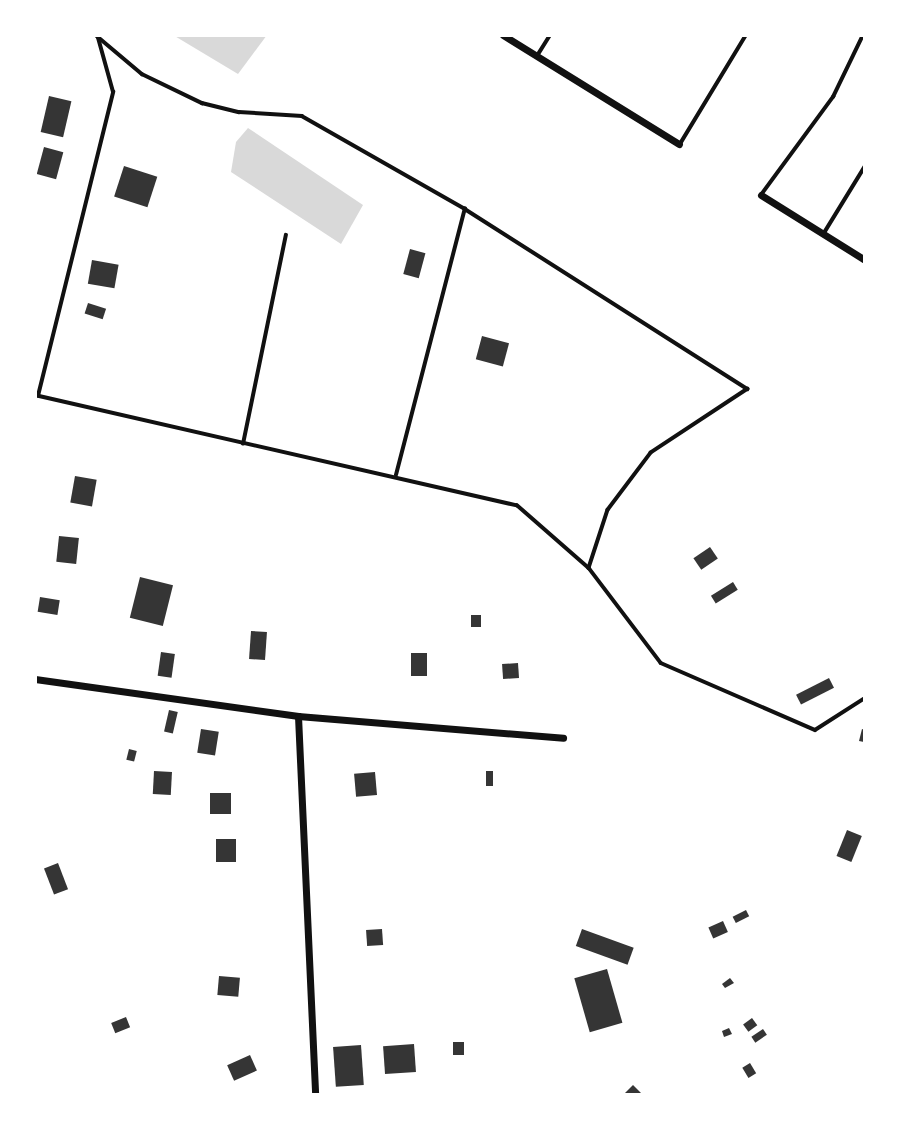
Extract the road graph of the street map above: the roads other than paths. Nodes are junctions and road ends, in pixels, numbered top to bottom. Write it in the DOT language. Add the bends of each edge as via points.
graph roads {
  1 [pos="96,35"];
  2 [pos="503,35"];
  3 [pos="550,35"];
  4 [pos="746,35"];
  5 [pos="863,35"];
  6 [pos="537,56"];
  7 [pos="679,144"];
  8 [pos="865,166"];
  9 [pos="761,195"];
  10 [pos="465,209"];
  11 [pos="823,233"];
  12 [pos="286,234"];
  13 [pos="865,260"];
  14 [pos="36,395"];
  15 [pos="243,444"];
  16 [pos="396,475"];
  17 [pos="589,568"];
  18 [pos="35,680"];
  19 [pos="865,698"];
  20 [pos="298,716"];
  21 [pos="563,738"];
  22 [pos="315,1095"];
  1 -- 10 [label="lane" via="142,75 202,103 239,112 302,116"];
  1 -- 14 [label="lane" via="113,92"];
  2 -- 6 [label="street"];
  3 -- 6 [label="lane"];
  4 -- 7 [label="lane"];
  5 -- 9 [label="lane" via="833,97"];
  6 -- 7 [label="street"];
  8 -- 11 [label="lane"];
  9 -- 11 [label="street"];
  10 -- 16 [label="lane"];
  10 -- 17 [label="lane" via="748,389 650,453 608,510"];
  11 -- 13 [label="street"];
  12 -- 15 [label="lane"];
  14 -- 15 [label="lane"];
  15 -- 16 [label="lane"];
  16 -- 17 [label="lane" via="517,505"];
  17 -- 19 [label="lane" via="661,663 815,730"];
  18 -- 20 [label="street"];
  20 -- 21 [label="street"];
  20 -- 22 [label="street"];
}
